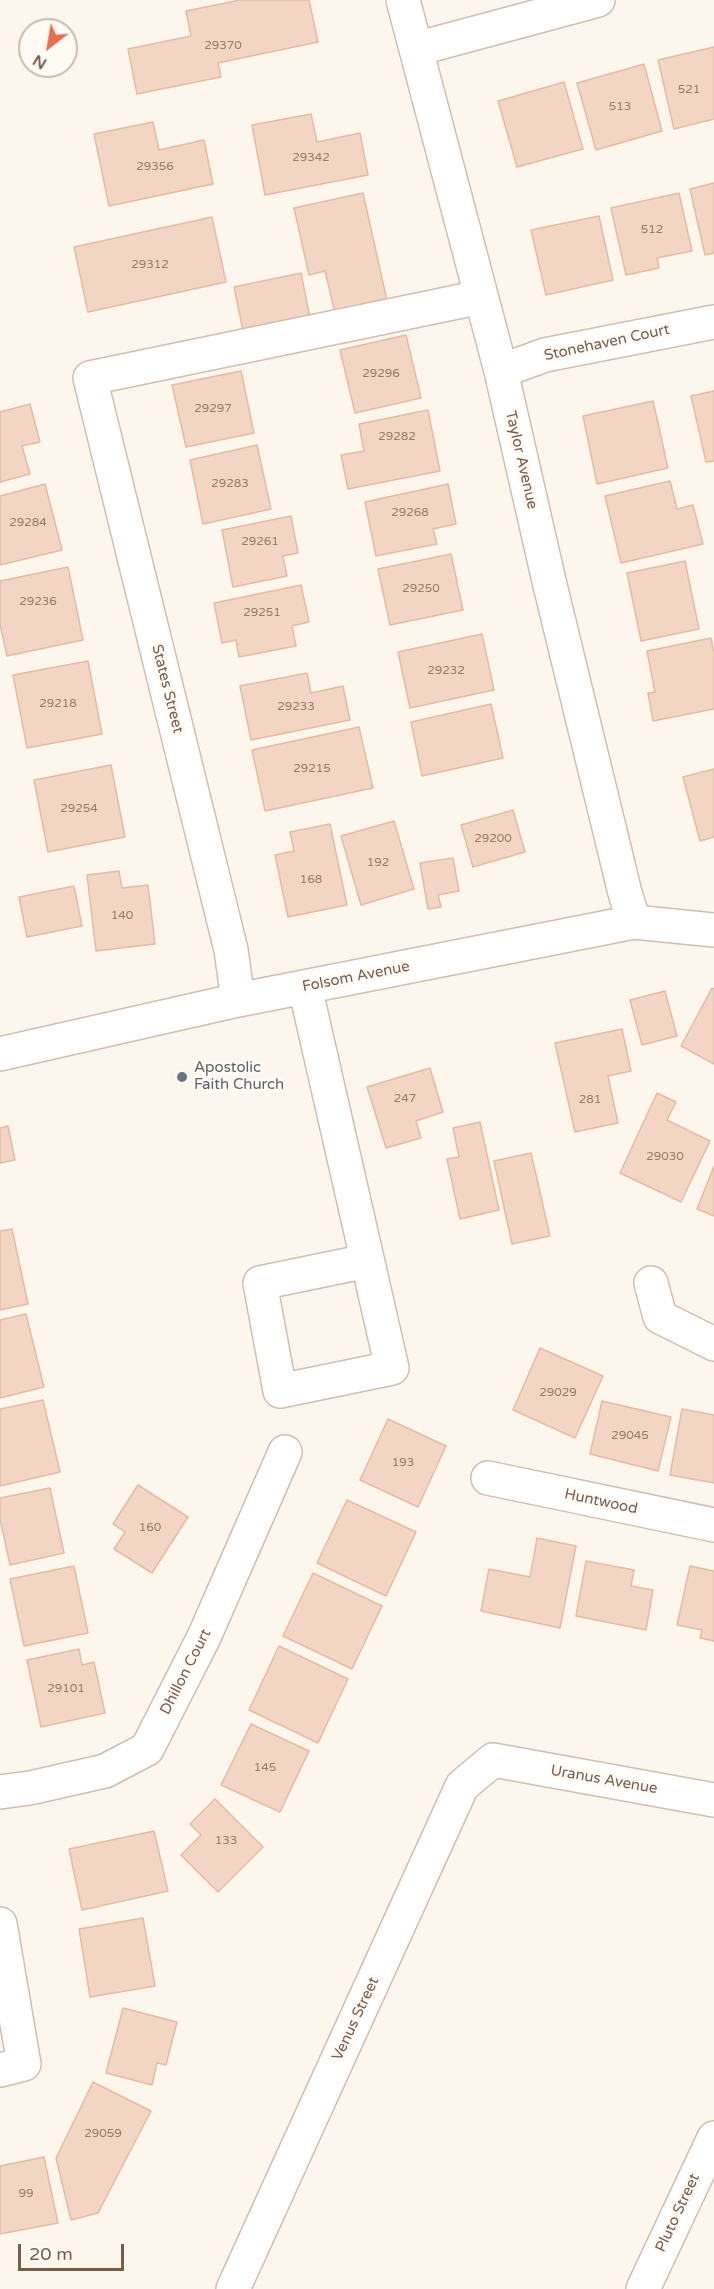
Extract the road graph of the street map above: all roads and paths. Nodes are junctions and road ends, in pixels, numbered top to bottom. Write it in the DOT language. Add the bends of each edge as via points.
graph roads {
  1 [pos="403,0"];
  2 [pos="598,0"];
  3 [pos="416,49"];
  4 [pos="481,297"];
  5 [pos="714,322"];
  6 [pos="501,371"];
  7 [pos="634,922"];
  8 [pos="714,930"];
  9 [pos="305,987"];
  10 [pos="238,1000"];
  11 [pos="0,1054"];
  12 [pos="367,1261"];
  13 [pos="651,1283"];
  14 [pos="714,1344"];
  15 [pos="285,1452"];
  16 [pos="488,1478"];
  17 [pos="714,1526"];
  18 [pos="493,1760"];
  19 [pos="0,1792"];
  20 [pos="714,1800"];
  21 [pos="0,1924"];
  22 [pos="12,2067"];
  23 [pos="714,2138"];
  24 [pos="233,2289"];
  25 [pos="643,2289"];
  1 -- 3 [label="street, Taylor Avenue"];
  2 -- 3 [label="street"];
  3 -- 4 [label="street, Taylor Avenue"];
  4 -- 6 [label="street, Taylor Avenue"];
  4 -- 10 [label="street, States Street" via="90,378 231,950"];
  5 -- 6 [label="street, Stonehaven Court" via="545,355"];
  6 -- 7 [label="street, Taylor Avenue"];
  7 -- 8 [label="street, Folsom Avenue"];
  7 -- 9 [label="street, Folsom Avenue"];
  9 -- 10 [label="street, Folsom Avenue"];
  9 -- 12 [label="street"];
  10 -- 11 [label="street, Folsom Avenue"];
  12 -- 12 [label="street" via="392,1368 280,1391 260,1283"];
  13 -- 14 [label="street" via="660,1317"];
  15 -- 19 [label="street, Dhillon Court" via="204,1637 147,1749 105,1771"];
  16 -- 17 [label="street, Huntwood"];
  18 -- 20 [label="street, Uranus Avenue"];
  18 -- 24 [label="street, Venus Street" via="462,1786"];
  21 -- 22 [label="street"];
  23 -- 25 [label="street, Pluto Street"];
}
